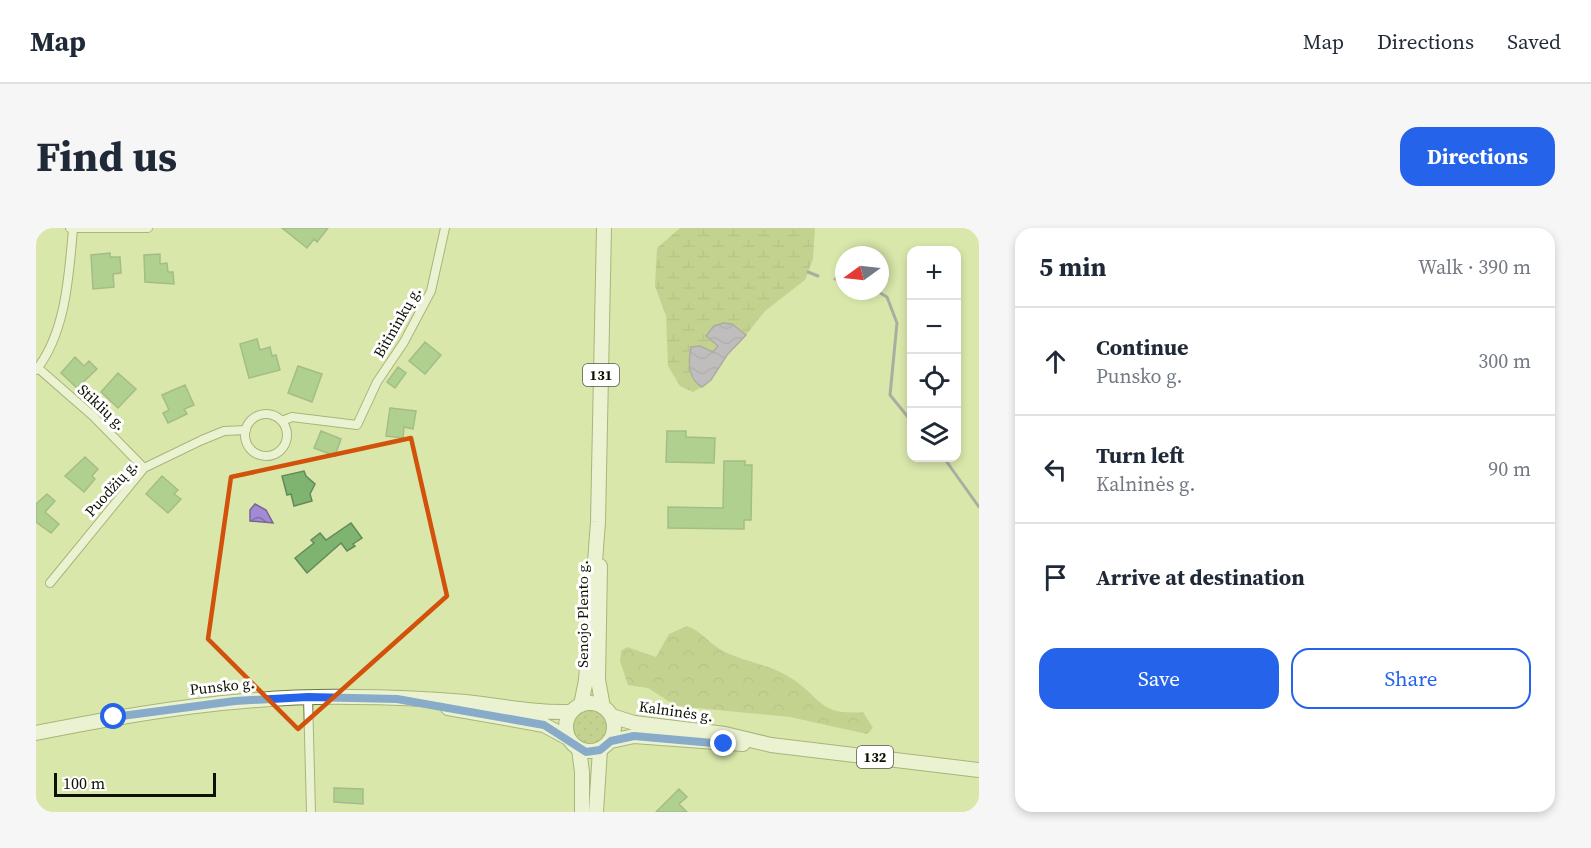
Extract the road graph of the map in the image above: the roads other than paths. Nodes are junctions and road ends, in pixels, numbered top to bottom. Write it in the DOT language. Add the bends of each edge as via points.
graph roads {
  1 [pos="148,228"];
  2 [pos="445,228"];
  3 [pos="604,228"];
  4 [pos="72,229"];
  5 [pos="37,369"];
  6 [pos="282,421"];
  7 [pos="246,430"];
  8 [pos="144,468"];
  9 [pos="598,522"];
  10 [pos="50,583"];
  11 [pos="308,697"];
  12 [pos="413,700"];
  13 [pos="576,708"];
  14 [pos="607,711"];
  15 [pos="36,733"];
  16 [pos="568,738"];
  17 [pos="606,745"];
  18 [pos="771,745"];
  19 [pos="579,749"];
  20 [pos="979,770"];
  21 [pos="311,812"];
  22 [pos="582,812"];
  23 [pos="596,812"];
  1 -- 4 [label="street"];
  2 -- 6 [label="street, Bitininkų g." via="432,291 376,382 357,425 292,417"];
  3 -- 9 [label="main road, Senojo Plento g. / 131"];
  4 -- 5 [label="street" via="67,297"];
  5 -- 8 [label="street, Stiklių g." via="93,416"];
  6 -- 7 [label="street" via="271,414 258,416"];
  6 -- 7 [label="street" via="287,433 284,445 268,455 251,448"];
  7 -- 8 [label="street, Puodžių g." via="224,431"];
  8 -- 10 [label="street, Puodžių g."];
  9 -- 13 [label="main road, Senojo Plento g." via="586,680"];
  9 -- 14 [label="main road, Senojo Plento g." via="598,680"];
  11 -- 12 [label="main road, Punsko g."];
  11 -- 15 [label="main road, Punsko g." via="181,707"];
  11 -- 21 [label="street"];
  12 -- 13 [label="main road, Punsko g." via="465,702 545,713"];
  12 -- 16 [label="main road, Punsko g." via="544,725"];
  13 -- 14 [label="main road" via="588,703"];
  13 -- 16 [label="main road" via="565,729"];
  14 -- 17 [label="main road" via="614,724"];
  14 -- 18 [label="main road, Kalninės g." via="634,723 725,734"];
  16 -- 19 [label="main road"];
  17 -- 18 [label="main road, Kalninės g." via="634,736"];
  17 -- 19 [label="main road" via="593,752"];
  17 -- 23 [label="main road"];
  18 -- 20 [label="main road, Kalninės g. / 132"];
  19 -- 22 [label="main road"];
}
